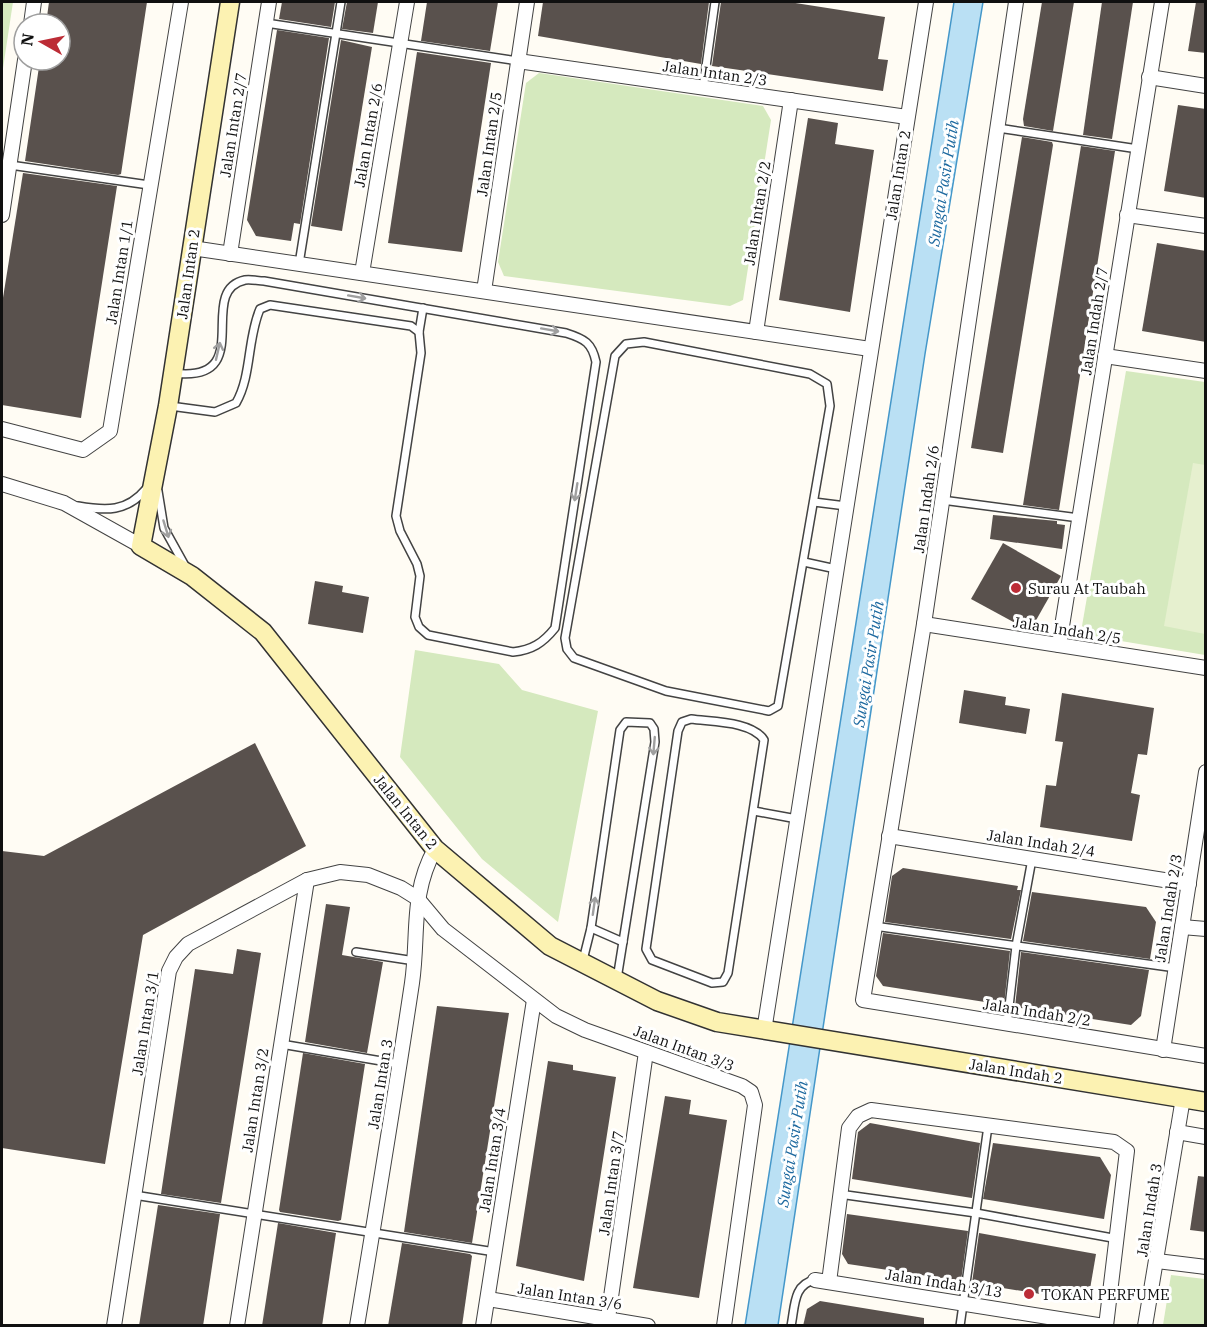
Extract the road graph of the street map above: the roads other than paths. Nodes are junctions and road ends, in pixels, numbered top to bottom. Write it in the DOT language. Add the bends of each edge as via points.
graph roads {
  1 [pos="181,2"];
  2 [pos="230,2"];
  3 [pos="269,2"];
  4 [pos="341,2"];
  5 [pos="407,2"];
  6 [pos="527,2"];
  7 [pos="715,2"];
  8 [pos="926,2"];
  9 [pos="1016,2"];
  10 [pos="1162,2"];
  11 [pos="266,23"];
  12 [pos="336,34"];
  13 [pos="400,45"];
  14 [pos="518,61"];
  15 [pos="22,72"];
  16 [pos="1149,77"];
  17 [pos="1206,86"];
  18 [pos="703,88"];
  19 [pos="790,100"];
  20 [pos="907,117"];
  21 [pos="998,128"];
  22 [pos="7,134"];
  23 [pos="1138,149"];
  24 [pos="10,165"];
  25 [pos="149,185"];
  26 [pos="2,215"];
  27 [pos="1127,215"];
  28 [pos="1206,226"];
  29 [pos="192,248"];
  30 [pos="230,254"];
  31 [pos="299,264"];
  32 [pos="362,273"];
  33 [pos="484,291"];
  34 [pos="423,308"];
  35 [pos="419,332"];
  36 [pos="756,332"];
  37 [pos="870,349"];
  38 [pos="1105,356"];
  39 [pos="1206,371"];
  40 [pos="173,373"];
  41 [pos="168,406"];
  42 [pos="2,429"];
  43 [pos="157,476"];
  44 [pos="2,484"];
  45 [pos="942,500"];
  46 [pos="814,502"];
  47 [pos="64,503"];
  48 [pos="846,506"];
  49 [pos="1079,518"];
  50 [pos="141,546"];
  51 [pos="804,562"];
  52 [pos="836,569"];
  53 [pos="192,576"];
  54 [pos="924,624"];
  55 [pos="1059,645"];
  56 [pos="1206,668"];
  57 [pos="1206,772"];
  58 [pos="754,811"];
  59 [pos="797,819"];
  60 [pos="889,836"];
  61 [pos="435,849"];
  62 [pos="1032,859"];
  63 [pos="307,880"];
  64 [pos="1189,884"];
  65 [pos="417,898"];
  66 [pos="874,926"];
  67 [pos="1182,927"];
  68 [pos="591,928"];
  69 [pos="1206,929"];
  70 [pos="623,942"];
  71 [pos="1016,946"];
  72 [pos="356,952"];
  73 [pos="415,961"];
  74 [pos="582,963"];
  75 [pos="1176,968"];
  76 [pos="617,981"];
  77 [pos="534,1000"];
  78 [pos="863,1000"];
  79 [pos="1007,1024"];
  80 [pos="764,1030"];
  81 [pos="786,1034"];
  82 [pos="280,1044"];
  83 [pos="1164,1050"];
  84 [pos="646,1052"];
  85 [pos="1206,1056"];
  86 [pos="399,1064"];
  87 [pos="1183,1098"];
  88 [pos="1206,1102"];
  89 [pos="988,1126"];
  90 [pos="1178,1132"];
  91 [pos="1206,1137"];
  92 [pos="839,1194"];
  93 [pos="135,1195"];
  94 [pos="976,1213"];
  95 [pos="255,1214"];
  96 [pos="373,1233"];
  97 [pos="1118,1239"];
  98 [pos="495,1252"];
  99 [pos="1157,1260"];
  100 [pos="1206,1267"];
  101 [pos="815,1280"];
  102 [pos="829,1282"];
  103 [pos="488,1299"];
  104 [pos="963,1303"];
  105 [pos="608,1318"];
  106 [pos="114,1326"];
  107 [pos="237,1326"];
  108 [pos="357,1326"];
  109 [pos="483,1326"];
  110 [pos="648,1326"];
  111 [pos="724,1326"];
  112 [pos="791,1326"];
  113 [pos="960,1326"];
  114 [pos="1105,1326"];
  115 [pos="1145,1326"];
  1 -- 25 [label="street, Jalan Intan 1/1"];
  2 -- 29 [label="street, Jalan Intan 2"];
  3 -- 11 [label="street, Jalan Intan 2/7"];
  4 -- 12 [label="lane"];
  5 -- 13 [label="street, Jalan Intan 2/6"];
  6 -- 14 [label="street, Jalan Intan 2/5"];
  7 -- 18 [label="lane"];
  8 -- 20 [label="street, Jalan Intan 2"];
  9 -- 21 [label="street, Jalan Indah 2/6"];
  10 -- 16 [label="street, Jalan Indah 2/7"];
  11 -- 12 [label="lane"];
  11 -- 30 [label="street, Jalan Intan 2/7"];
  12 -- 13 [label="lane"];
  12 -- 31 [label="lane"];
  13 -- 14 [label="lane"];
  13 -- 32 [label="street, Jalan Intan 2/6"];
  14 -- 18 [label="street, Jalan Intan 2/3"];
  14 -- 33 [label="street, Jalan Intan 2/5"];
  15 -- 22 [label="street"];
  16 -- 17 [label="street"];
  16 -- 23 [label="street, Jalan Indah 2/7"];
  18 -- 19 [label="street, Jalan Intan 2/3"];
  19 -- 20 [label="street, Jalan Intan 2/3"];
  19 -- 36 [label="street, Jalan Intan 2/2"];
  20 -- 37 [label="street, Jalan Intan 2"];
  21 -- 23 [label="lane"];
  21 -- 45 [label="street, Jalan Indah 2/6"];
  22 -- 24 [label="street"];
  23 -- 27 [label="street, Jalan Indah 2/7"];
  24 -- 25 [label="lane"];
  24 -- 26 [label="street"];
  25 -- 42 [label="street, Jalan Intan 1/1" via="110,431 84,450"];
  27 -- 28 [label="street"];
  27 -- 38 [label="street, Jalan Indah 2/7"];
  29 -- 30 [label="street"];
  29 -- 40 [label="street, Jalan Intan 2"];
  30 -- 31 [label="street"];
  31 -- 32 [label="street"];
  32 -- 33 [label="street"];
  33 -- 36 [label="street"];
  34 -- 35 [label="lane"];
  34 -- 35 [label="lane, one-way" via="566,333 585,339 593,347 596,362 590,412 555,628 528,651 513,652 428,634 419,627 415,616 420,576 396,516 419,374"];
  40 -- 34 [label="lane, one-way" via="193,375 214,365 220,354 225,299 231,288 244,280"];
  35 -- 41 [label="lane" via="399,323 270,305 260,309 255,322 243,388 236,403 215,412"];
  36 -- 37 [label="street"];
  37 -- 48 [label="street, Jalan Intan 2"];
  38 -- 39 [label="street"];
  38 -- 49 [label="street, Jalan Indah 2/7"];
  40 -- 41 [label="street, Jalan Intan 2"];
  41 -- 43 [label="street, Jalan Intan 2"];
  43 -- 47 [label="lane" via="139,498 125,506 103,511"];
  43 -- 50 [label="street, Jalan Intan 2"];
  43 -- 53 [label="lane, one-way" via="164,528"];
  44 -- 47 [label="street, Jalan Intan 2"];
  45 -- 49 [label="lane"];
  45 -- 54 [label="street, Jalan Indah 2/6"];
  46 -- 48 [label="lane"];
  46 -- 51 [label="lane"];
  46 -- 51 [label="lane" via="830,406 827,384 810,374 644,342 626,344 615,356 565,638 567,649 574,658 666,691 770,711 778,706"];
  47 -- 50 [label="street, Jalan Intan 2"];
  48 -- 52 [label="street, Jalan Intan 2"];
  49 -- 55 [label="street, Jalan Indah 2/7"];
  50 -- 53 [label="street, Jalan Intan 2"];
  51 -- 52 [label="lane"];
  52 -- 59 [label="street, Jalan Intan 2"];
  53 -- 61 [label="street, Jalan Intan 2" via="263,632"];
  54 -- 55 [label="street, Jalan Indah 2/5"];
  54 -- 60 [label="street, Jalan Indah 2/6"];
  55 -- 56 [label="street, Jalan Indah 2/5"];
  57 -- 64 [label="street, Jalan Indah 2/3"];
  58 -- 58 [label="lane" via="728,974 723,982 712,983 652,960 646,949 682,722 691,719 760,733 764,740"];
  58 -- 59 [label="lane"];
  59 -- 80 [label="street, Jalan Intan 2"];
  60 -- 62 [label="street, Jalan Indah 2/4"];
  60 -- 66 [label="street, Jalan Indah 2/6"];
  61 -- 65 [label="street, Jalan Intan 3"];
  61 -- 74 [label="street, Jalan Intan 2" via="550,946"];
  62 -- 64 [label="street, Jalan Indah 2/4"];
  62 -- 71 [label="lane"];
  63 -- 65 [label="street, Jalan Intan 3/1" via="340,872 368,875"];
  63 -- 82 [label="street, Jalan Intan 3/2"];
  63 -- 93 [label="street, Jalan Intan 3/1" via="188,944 176,957 169,971"];
  64 -- 67 [label="street, Jalan Indah 2/3"];
  65 -- 73 [label="street, Jalan Intan 3"];
  65 -- 77 [label="street, Jalan Intan 3/3" via="443,929"];
  66 -- 71 [label="lane"];
  66 -- 78 [label="street, Jalan Indah 2/6"];
  67 -- 69 [label="street"];
  67 -- 75 [label="street, Jalan Indah 2/3"];
  68 -- 70 [label="lane"];
  68 -- 70 [label="lane, one-way" via="620,730 626,722 650,723 655,742"];
  68 -- 74 [label="lane"];
  70 -- 76 [label="lane"];
  71 -- 75 [label="lane"];
  71 -- 79 [label="lane"];
  72 -- 73 [label="lane"];
  73 -- 86 [label="street, Jalan Intan 3"];
  74 -- 76 [label="street, Jalan Intan 2"];
  75 -- 83 [label="street, Jalan Indah 2/3"];
  76 -- 80 [label="street, Jalan Intan 2" via="657,1001 707,1018"];
  77 -- 84 [label="street, Jalan Intan 3/3" via="585,1030"];
  77 -- 98 [label="street, Jalan Intan 3/4"];
  78 -- 79 [label="street, Jalan Indah 2/2"];
  79 -- 83 [label="street, Jalan Indah 2/2"];
  80 -- 81 [label="street, Jalan Intan 2"];
  81 -- 87 [label="street, Jalan Indah 2"];
  82 -- 86 [label="lane"];
  82 -- 95 [label="street, Jalan Intan 3/2"];
  83 -- 85 [label="street, Jalan Indah 2/2"];
  84 -- 105 [label="street, Jalan Intan 3/7"];
  84 -- 111 [label="street, Jalan Intan 3/3" via="742,1086 751,1092 755,1105"];
  86 -- 96 [label="street, Jalan Intan 3"];
  87 -- 88 [label="street, Jalan Indah 2"];
  87 -- 90 [label="street, Jalan Indah 3"];
  89 -- 92 [label="street" via="871,1110 858,1116 849,1128"];
  89 -- 94 [label="lane"];
  89 -- 97 [label="street" via="1114,1142 1126,1151"];
  90 -- 91 [label="street"];
  90 -- 99 [label="street, Jalan Indah 3"];
  92 -- 94 [label="lane"];
  92 -- 102 [label="street"];
  93 -- 95 [label="lane"];
  93 -- 106 [label="street, Jalan Intan 3/1"];
  94 -- 97 [label="lane"];
  94 -- 104 [label="lane"];
  95 -- 96 [label="lane"];
  95 -- 107 [label="street, Jalan Intan 3/2"];
  96 -- 98 [label="lane"];
  96 -- 108 [label="street, Jalan Intan 3"];
  97 -- 114 [label="street"];
  98 -- 103 [label="street, Jalan Intan 3/4"];
  99 -- 100 [label="street"];
  99 -- 115 [label="street, Jalan Indah 3"];
  101 -- 102 [label="street, Jalan Indah 3/13"];
  101 -- 112 [label="lane" via="798,1287"];
  102 -- 104 [label="street, Jalan Indah 3/13"];
  103 -- 105 [label="street, Jalan Intan 3/6"];
  103 -- 109 [label="street, Jalan Intan 3/4"];
  104 -- 113 [label="lane"];
  104 -- 114 [label="street, Jalan Indah 3/13"];
  105 -- 110 [label="street, Jalan Intan 3/6"];
}
